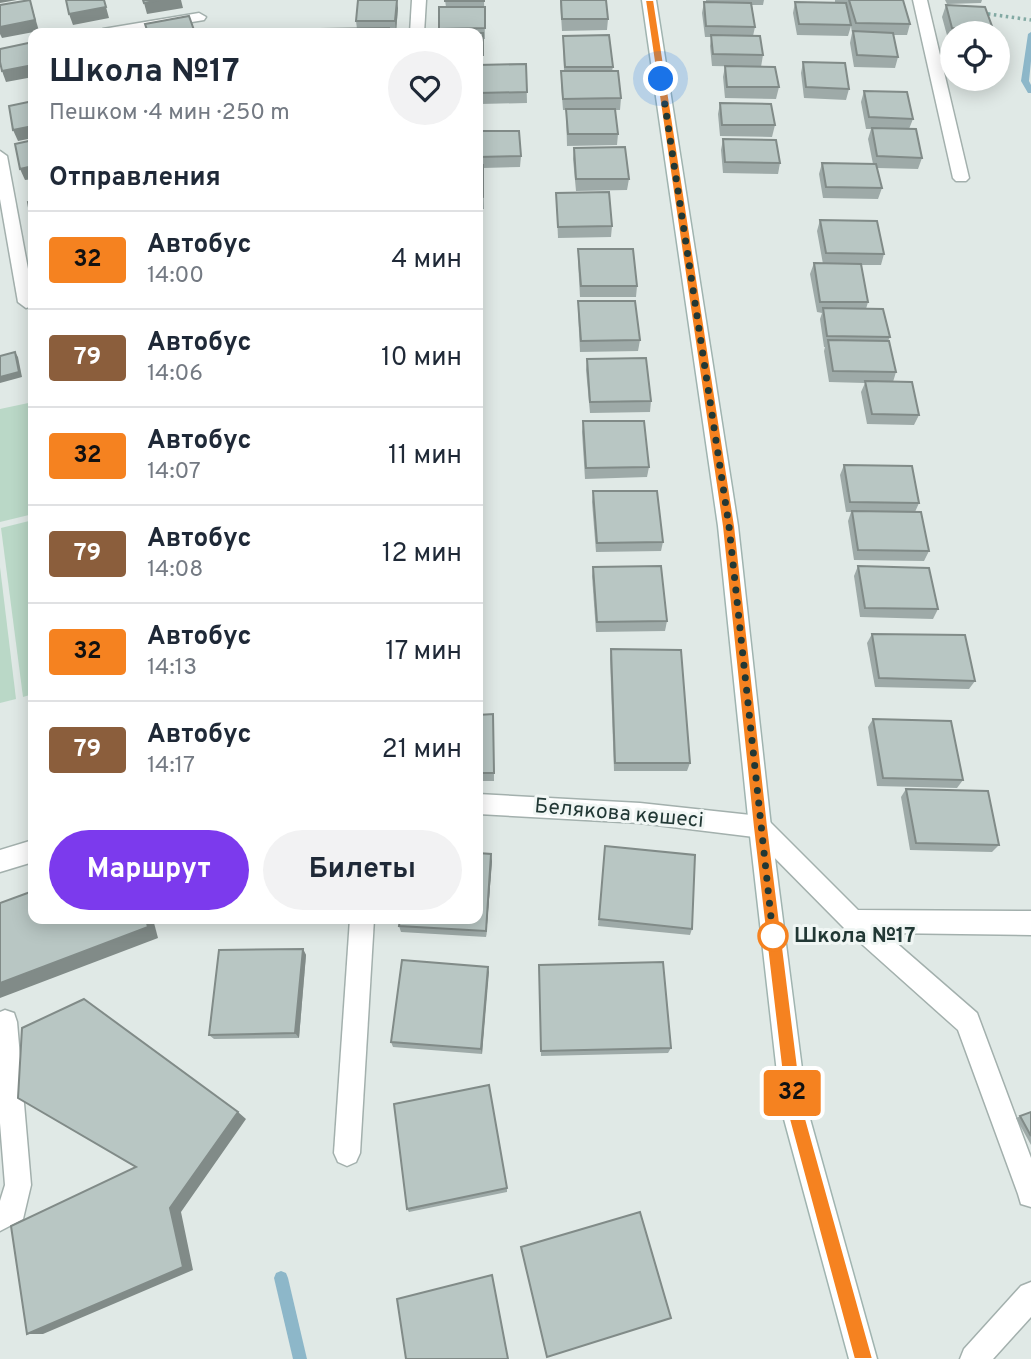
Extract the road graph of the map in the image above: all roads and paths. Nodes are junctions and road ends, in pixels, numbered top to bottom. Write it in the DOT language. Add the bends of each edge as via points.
graph roads {
  1 [pos="419,0"];
  2 [pos="649,0"];
  3 [pos="920,0"];
  4 [pos="974,13"];
  5 [pos="199,17"];
  6 [pos="1031,20"];
  7 [pos="133,28"];
  8 [pos="417,28"];
  9 [pos="0,156"];
  10 [pos="961,178"];
  11 [pos="26,302"];
  12 [pos="483,804"];
  13 [pos="760,827"];
  14 [pos="28,853"];
  15 [pos="0,861"];
  16 [pos="853,920"];
  17 [pos="1031,923"];
  18 [pos="362,924"];
  19 [pos="5,1022"];
  20 [pos="347,1153"];
  21 [pos="1031,1194"];
  22 [pos="0,1217"];
  23 [pos="1031,1296"];
  24 [pos="863,1359"];
  25 [pos="975,1359"];
  1 -- 8 [label="street"];
  2 -- 13 [label="street" via="729,526"];
  3 -- 10 [label="street"];
  4 -- 6 [label="path"];
  5 -- 7 [label="street"];
  9 -- 11 [label="street"];
  12 -- 13 [label="street, Белякова көшесі" via="640,813"];
  13 -- 16 [label="street"];
  13 -- 24 [label="street" via="794,1108"];
  14 -- 15 [label="street"];
  16 -- 17 [label="street"];
  16 -- 21 [label="street" via="968,1022"];
  18 -- 20 [label="street"];
  19 -- 22 [label="street" via="18,1185 13,1209"];
  23 -- 25 [label="street"];
}
